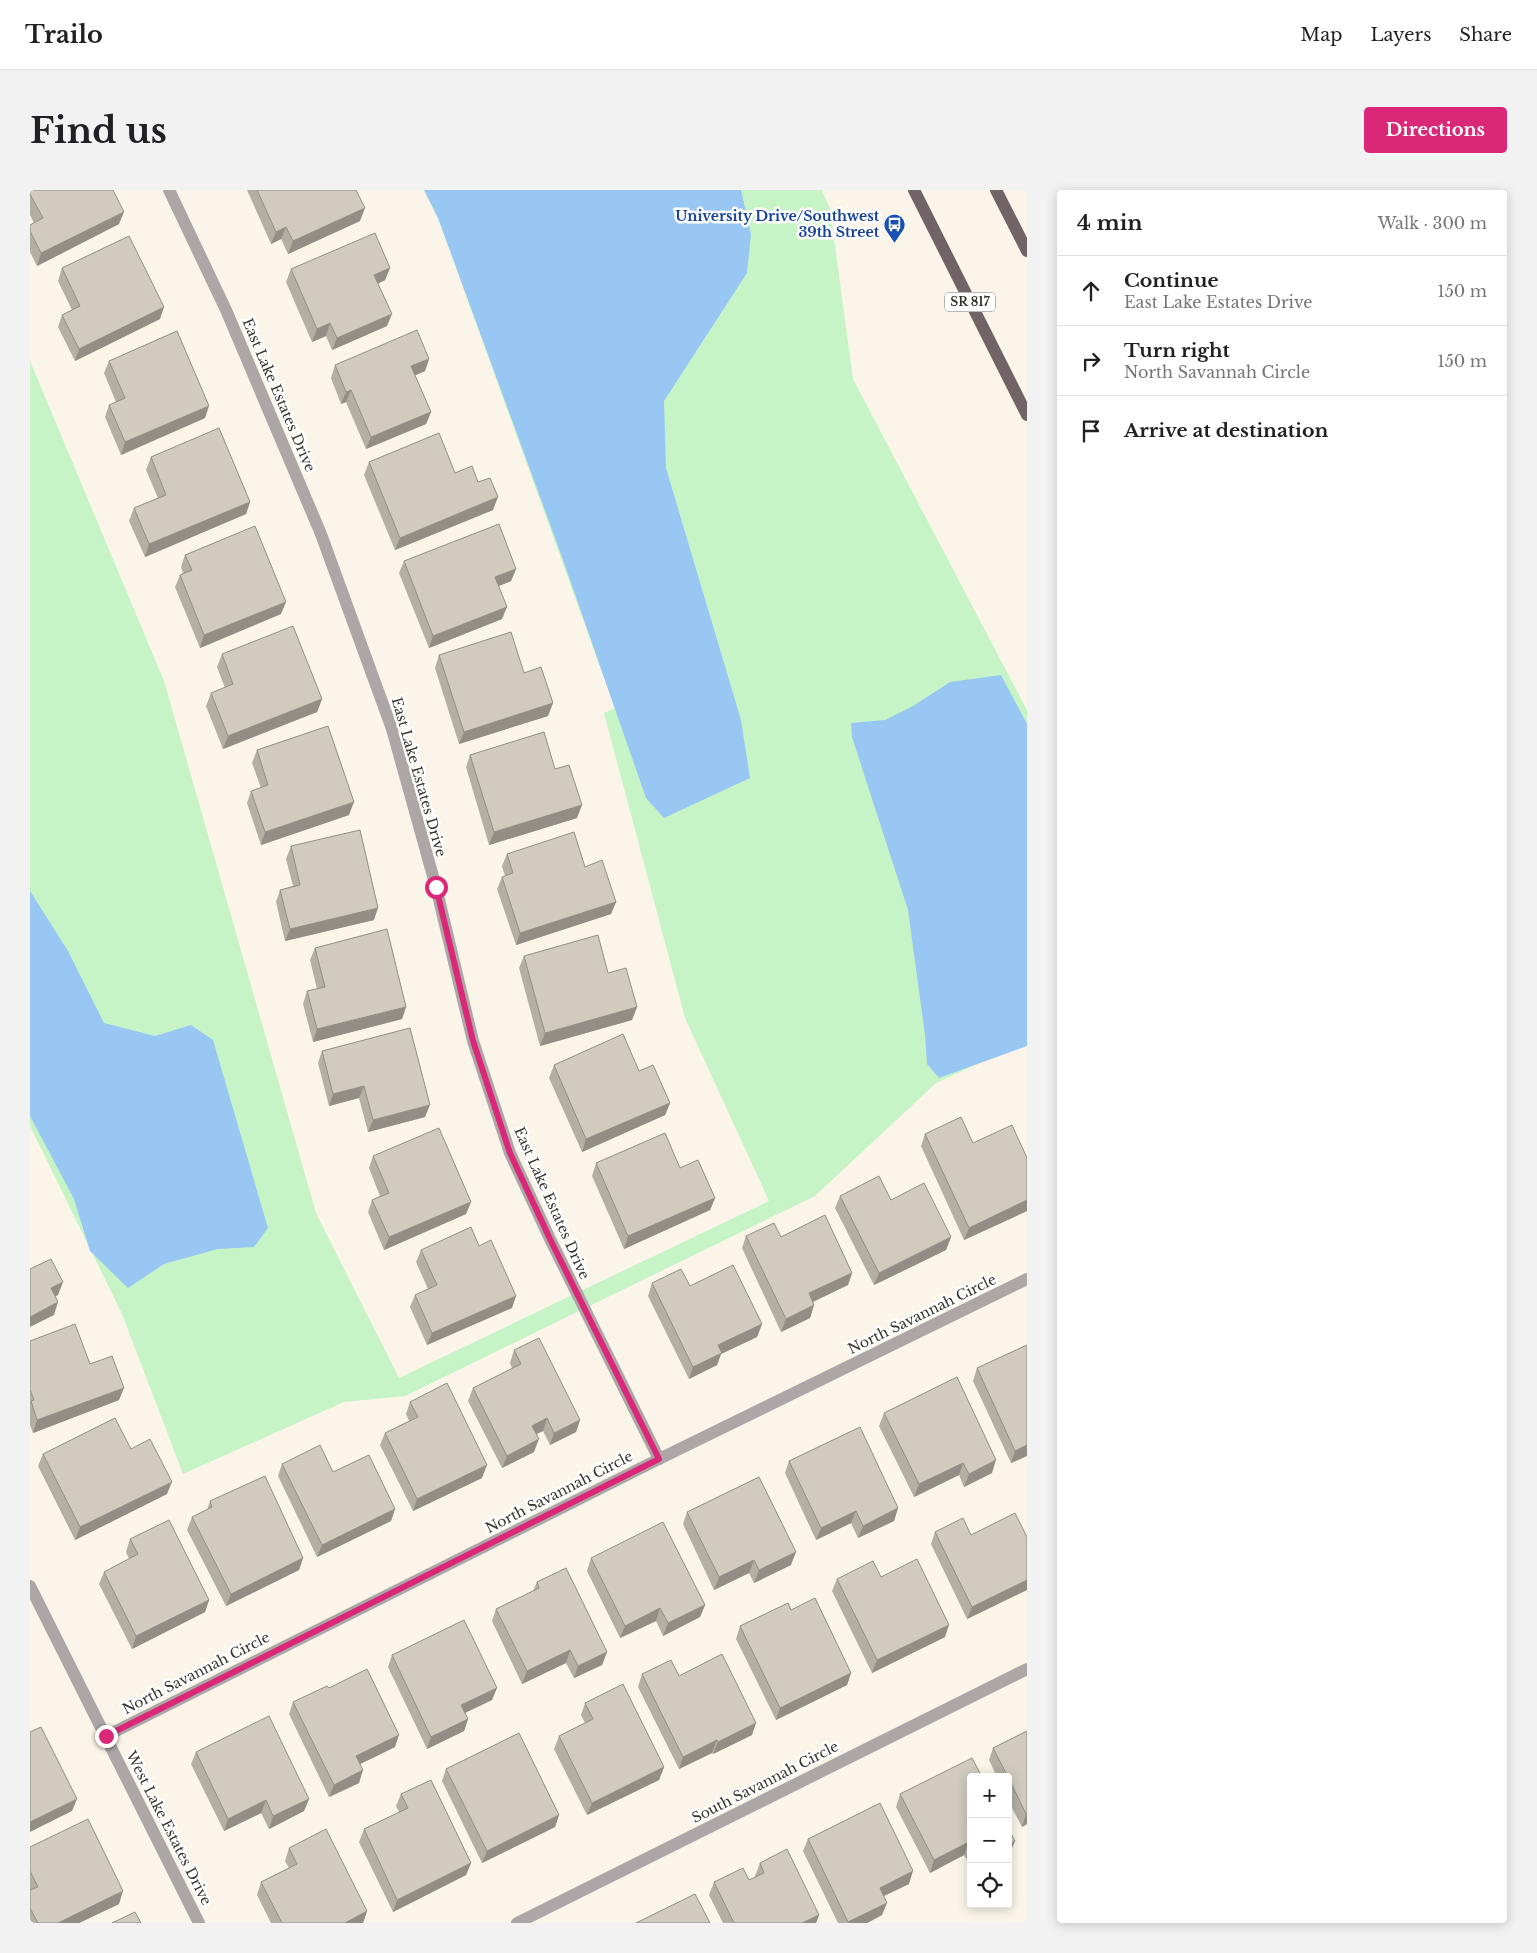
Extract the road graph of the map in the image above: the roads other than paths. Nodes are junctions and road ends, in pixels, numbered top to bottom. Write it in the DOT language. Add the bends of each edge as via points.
graph roads {
  1 [pos="169,190"];
  2 [pos="914,190"];
  3 [pos="996,190"];
  4 [pos="1027,251"];
  5 [pos="1027,415"];
  6 [pos="1027,1279"];
  7 [pos="659,1459"];
  8 [pos="30,1586"];
  9 [pos="1027,1669"];
  10 [pos="106,1736"];
  11 [pos="199,1923"];
  12 [pos="518,1923"];
  1 -- 7 [label="street, East Lake Estates Drive" via="226,310 321,534 392,729 436,887 473,1041 510,1153"];
  2 -- 5 [label="main road, SR 817"];
  3 -- 4 [label="main road"];
  6 -- 7 [label="street, North Savannah Circle"];
  7 -- 10 [label="street, North Savannah Circle"];
  8 -- 10 [label="street, West Lake Estates Drive"];
  9 -- 12 [label="street, South Savannah Circle"];
  10 -- 11 [label="street, West Lake Estates Drive"];
}
